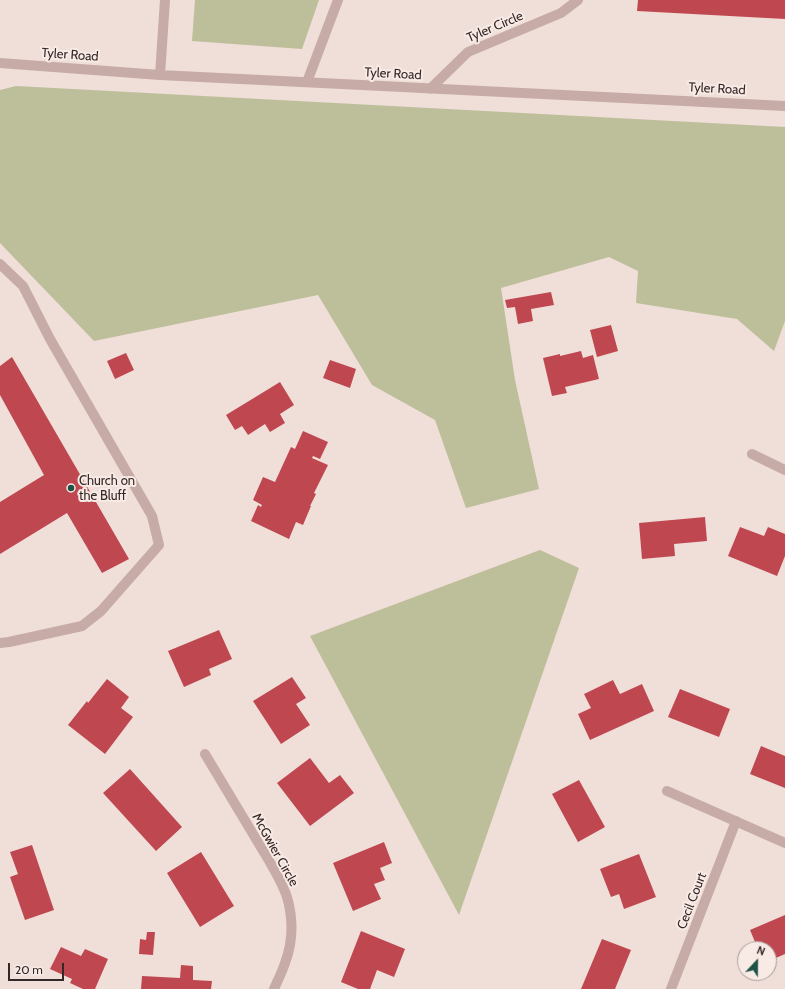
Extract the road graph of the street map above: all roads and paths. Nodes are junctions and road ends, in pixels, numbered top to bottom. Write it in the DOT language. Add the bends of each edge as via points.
graph roads {
  1 [pos="165,0"];
  2 [pos="338,0"];
  3 [pos="578,0"];
  4 [pos="0,63"];
  5 [pos="160,75"];
  6 [pos="307,82"];
  7 [pos="430,89"];
  8 [pos="785,106"];
  9 [pos="0,264"];
  10 [pos="752,454"];
  11 [pos="785,470"];
  12 [pos="0,643"];
  13 [pos="205,754"];
  14 [pos="667,791"];
  15 [pos="736,821"];
  16 [pos="785,843"];
  17 [pos="274,989"];
  18 [pos="671,989"];
  1 -- 5 [label="street"];
  2 -- 6 [label="street"];
  3 -- 7 [label="street, Tyler Circle" via="562,13 468,52"];
  4 -- 5 [label="street, Tyler Road"];
  5 -- 6 [label="street, Tyler Road"];
  6 -- 7 [label="street, Tyler Road"];
  7 -- 8 [label="street, Tyler Road"];
  9 -- 12 [label="street" via="23,286 50,339 152,516 159,546 101,611 82,626"];
  10 -- 11 [label="street"];
  13 -- 17 [label="street, McGwier Circle" via="287,897 291,915 290,945 286,962"];
  14 -- 15 [label="street"];
  15 -- 16 [label="street"];
  15 -- 18 [label="street, Cecil Court"];
}
